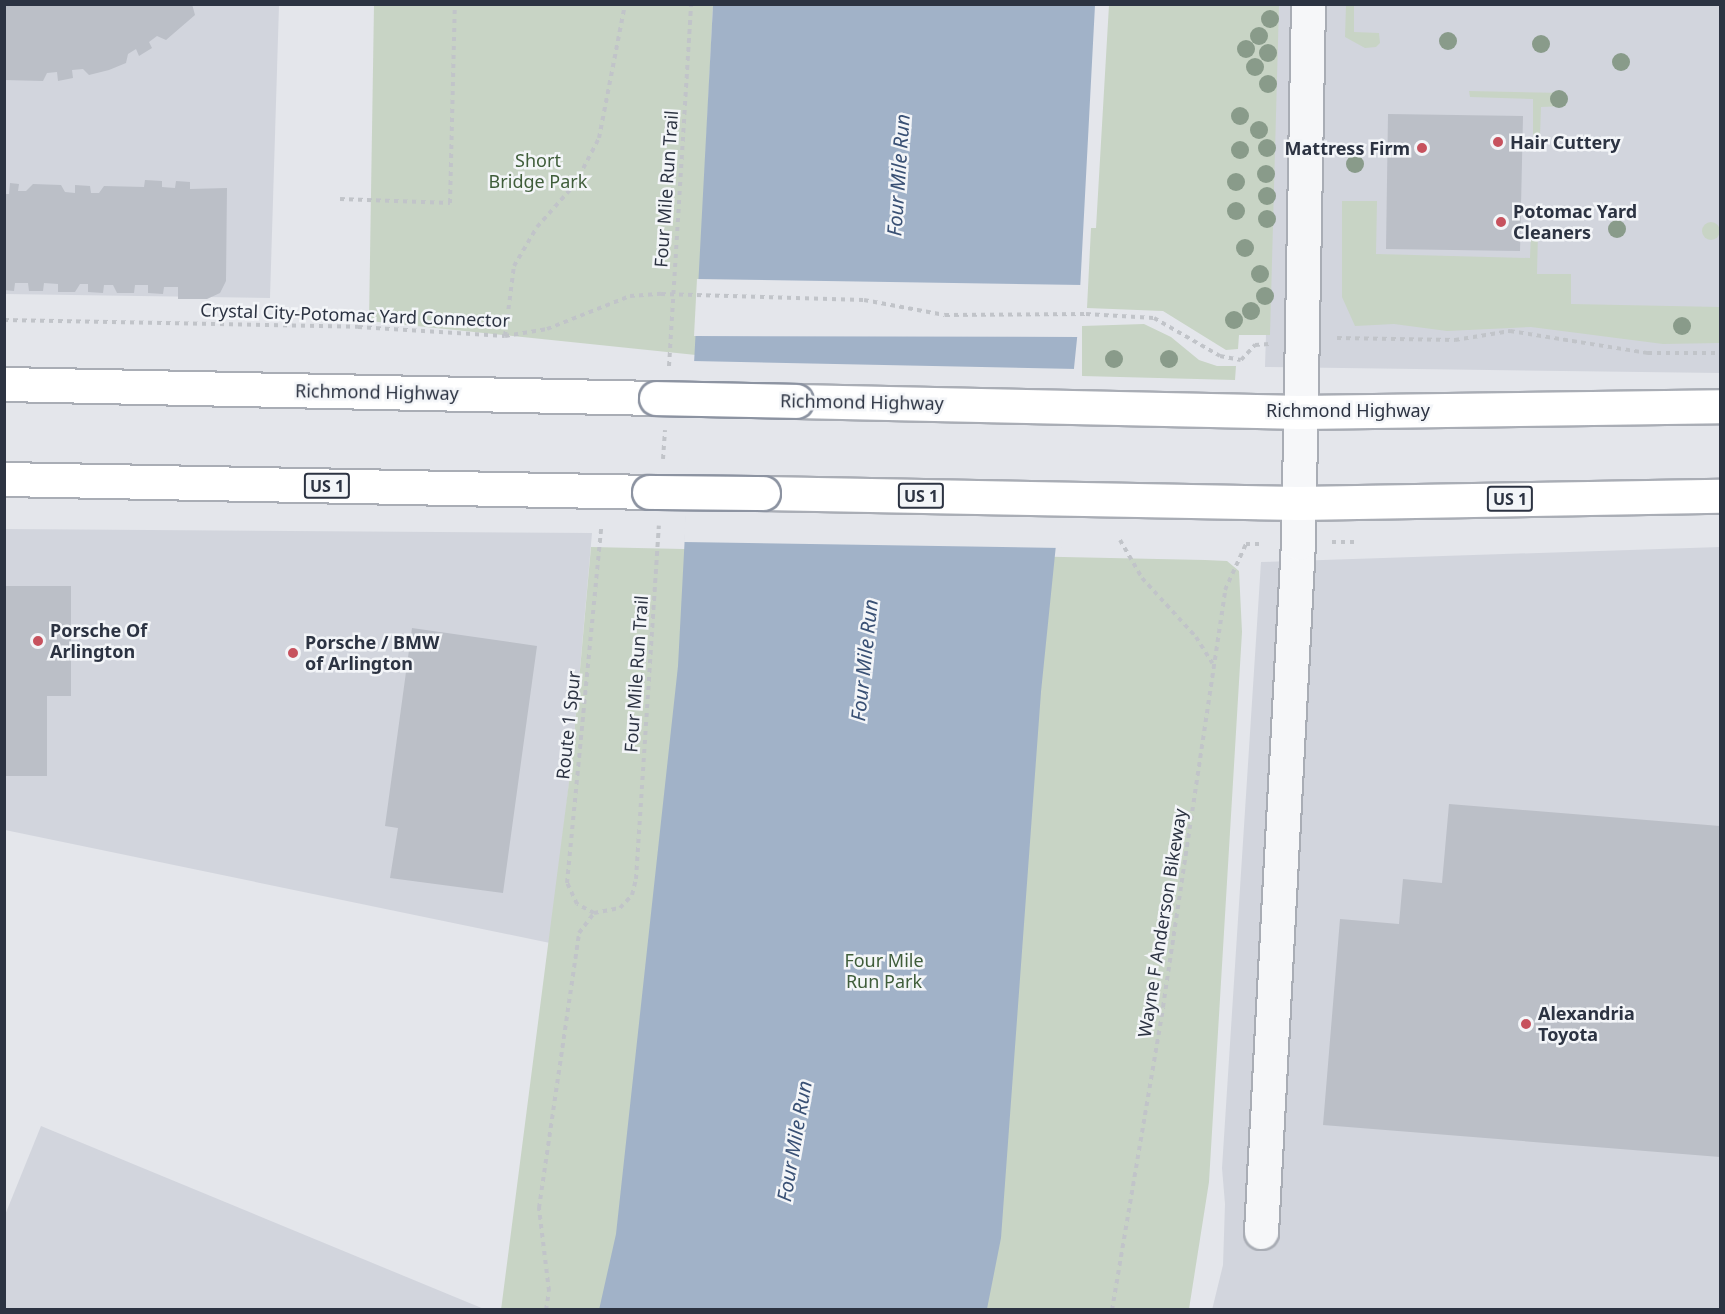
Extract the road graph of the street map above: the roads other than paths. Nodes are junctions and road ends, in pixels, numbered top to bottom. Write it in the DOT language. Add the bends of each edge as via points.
graph roads {
  1 [pos="1308,4"];
  2 [pos="4,384"];
  3 [pos="1720,406"];
  4 [pos="1300,412"];
  5 [pos="4,479"];
  6 [pos="1720,496"];
  7 [pos="1299,503"];
  8 [pos="1261,1232"];
  1 -- 4 [label="lane"];
  2 -- 4 [label="highway, Richmond Highway, bridge"];
  3 -- 4 [label="highway, Richmond Highway"];
  4 -- 7 [label="lane"];
  5 -- 7 [label="highway, US 1, bridge"];
  6 -- 7 [label="highway, US 1"];
  7 -- 8 [label="lane"];
}
